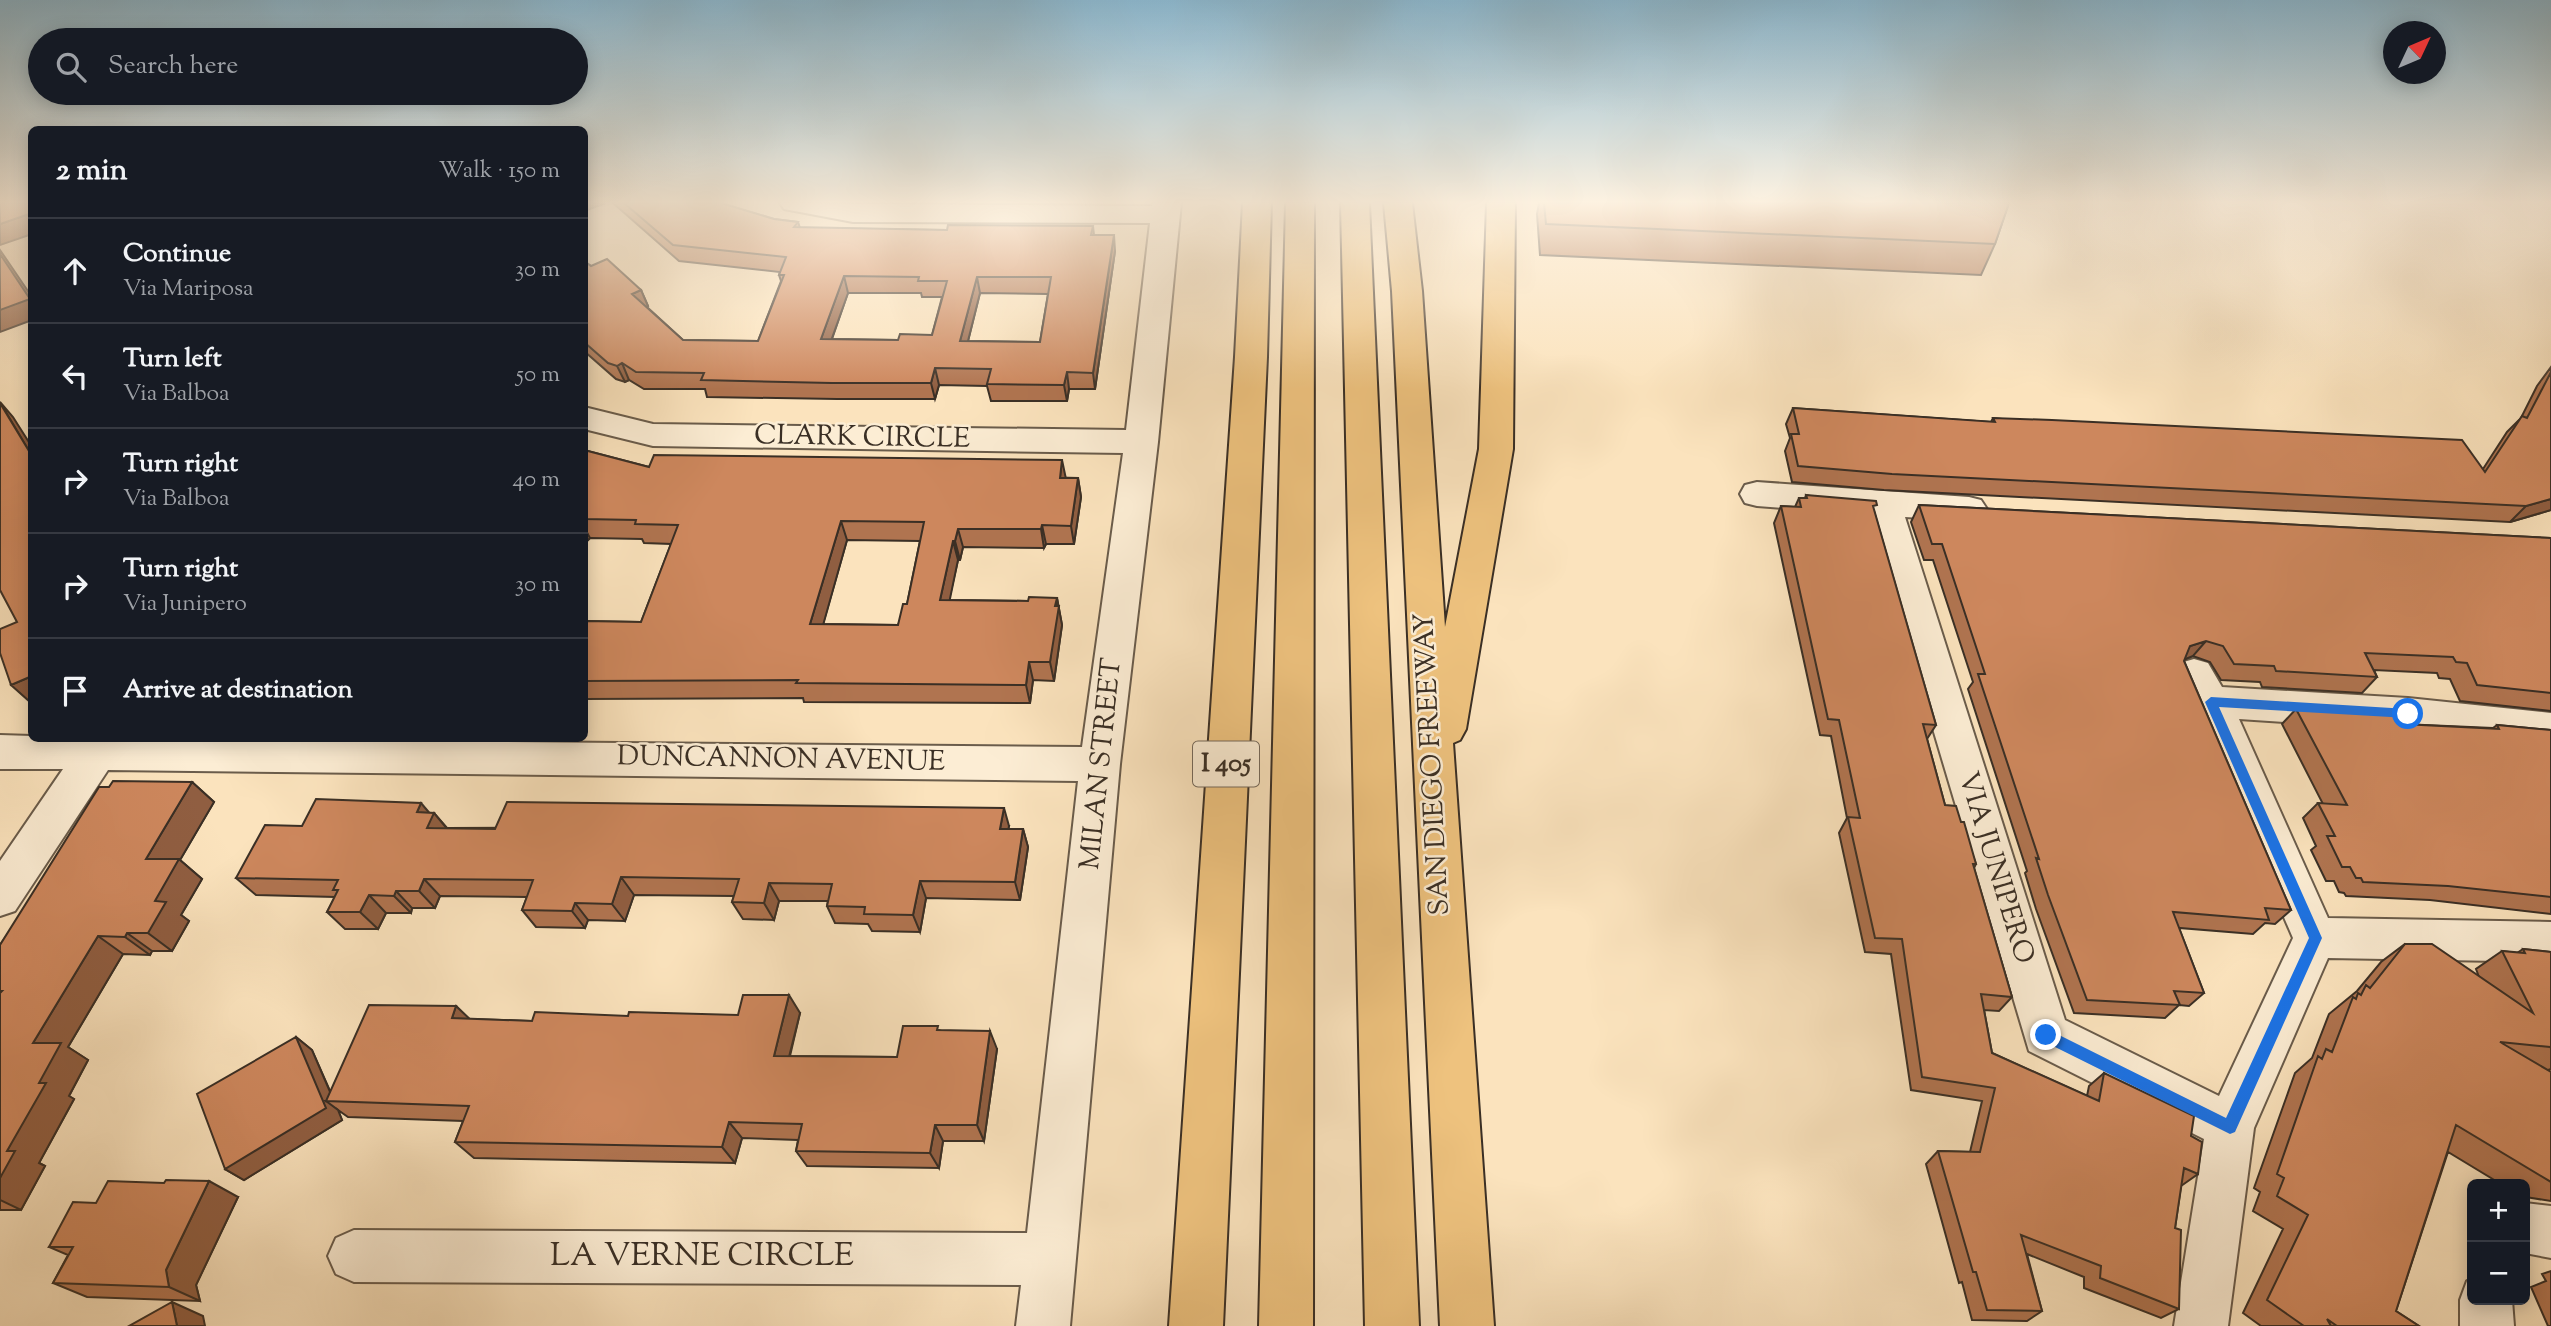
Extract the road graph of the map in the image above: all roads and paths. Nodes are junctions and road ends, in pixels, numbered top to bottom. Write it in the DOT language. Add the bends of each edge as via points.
graph roads {
  1 [pos="1160,265"];
  2 [pos="1255,265"];
  3 [pos="1299,265"];
  4 [pos="1357,265"];
  5 [pos="1404,265"];
  6 [pos="1500,265"];
  7 [pos="588,419"];
  8 [pos="1141,442"];
  9 [pos="1757,494"];
  10 [pos="1885,505"];
  11 [pos="1996,510"];
  12 [pos="2551,729"];
  13 [pos="103,745"];
  14 [pos="0,752"];
  15 [pos="1100,764"];
  16 [pos="1434,793"];
  17 [pos="0,897"];
  18 [pos="2315,938"];
  19 [pos="2551,942"];
  20 [pos="2230,1127"];
  21 [pos="2530,1229"];
  22 [pos="2551,1232"];
  23 [pos="354,1256"];
  24 [pos="1051,1259"];
  25 [pos="2486,1305"];
  26 [pos="1043,1326"];
  27 [pos="1196,1326"];
  28 [pos="1286,1326"];
  29 [pos="1392,1326"];
  30 [pos="1467,1326"];
  31 [pos="2201,1326"];
  32 [pos="2487,1326"];
  1 -- 8 [label="street, MILAN STREET"];
  2 -- 27 [label="highway, I 405"];
  3 -- 28 [label="highway"];
  4 -- 29 [label="highway"];
  5 -- 16 [label="highway, SAN DIEGO FREEWAY"];
  6 -- 16 [label="highway" via="1496,449"];
  7 -- 8 [label="street, CLARK CIRCLE" via="653,435"];
  8 -- 15 [label="street, MILAN STREET"];
  9 -- 10 [label="street"];
  10 -- 11 [label="street"];
  10 -- 20 [label="street, VIA JUNIPERO" via="2046,1035"];
  12 -- 18 [label="street" via="2202,688"];
  13 -- 14 [label="street, DUNCANNON AVENUE"];
  13 -- 15 [label="street, DUNCANNON AVENUE"];
  13 -- 17 [label="street"];
  15 -- 24 [label="street, MILAN STREET"];
  16 -- 30 [label="highway, SAN DIEGO FREEWAY"];
  18 -- 19 [label="street"];
  18 -- 20 [label="street"];
  20 -- 31 [label="street"];
  21 -- 22 [label="street"];
  23 -- 24 [label="street, LA VERNE CIRCLE"];
  24 -- 26 [label="street, MILAN STREET"];
  25 -- 32 [label="street"];
}
